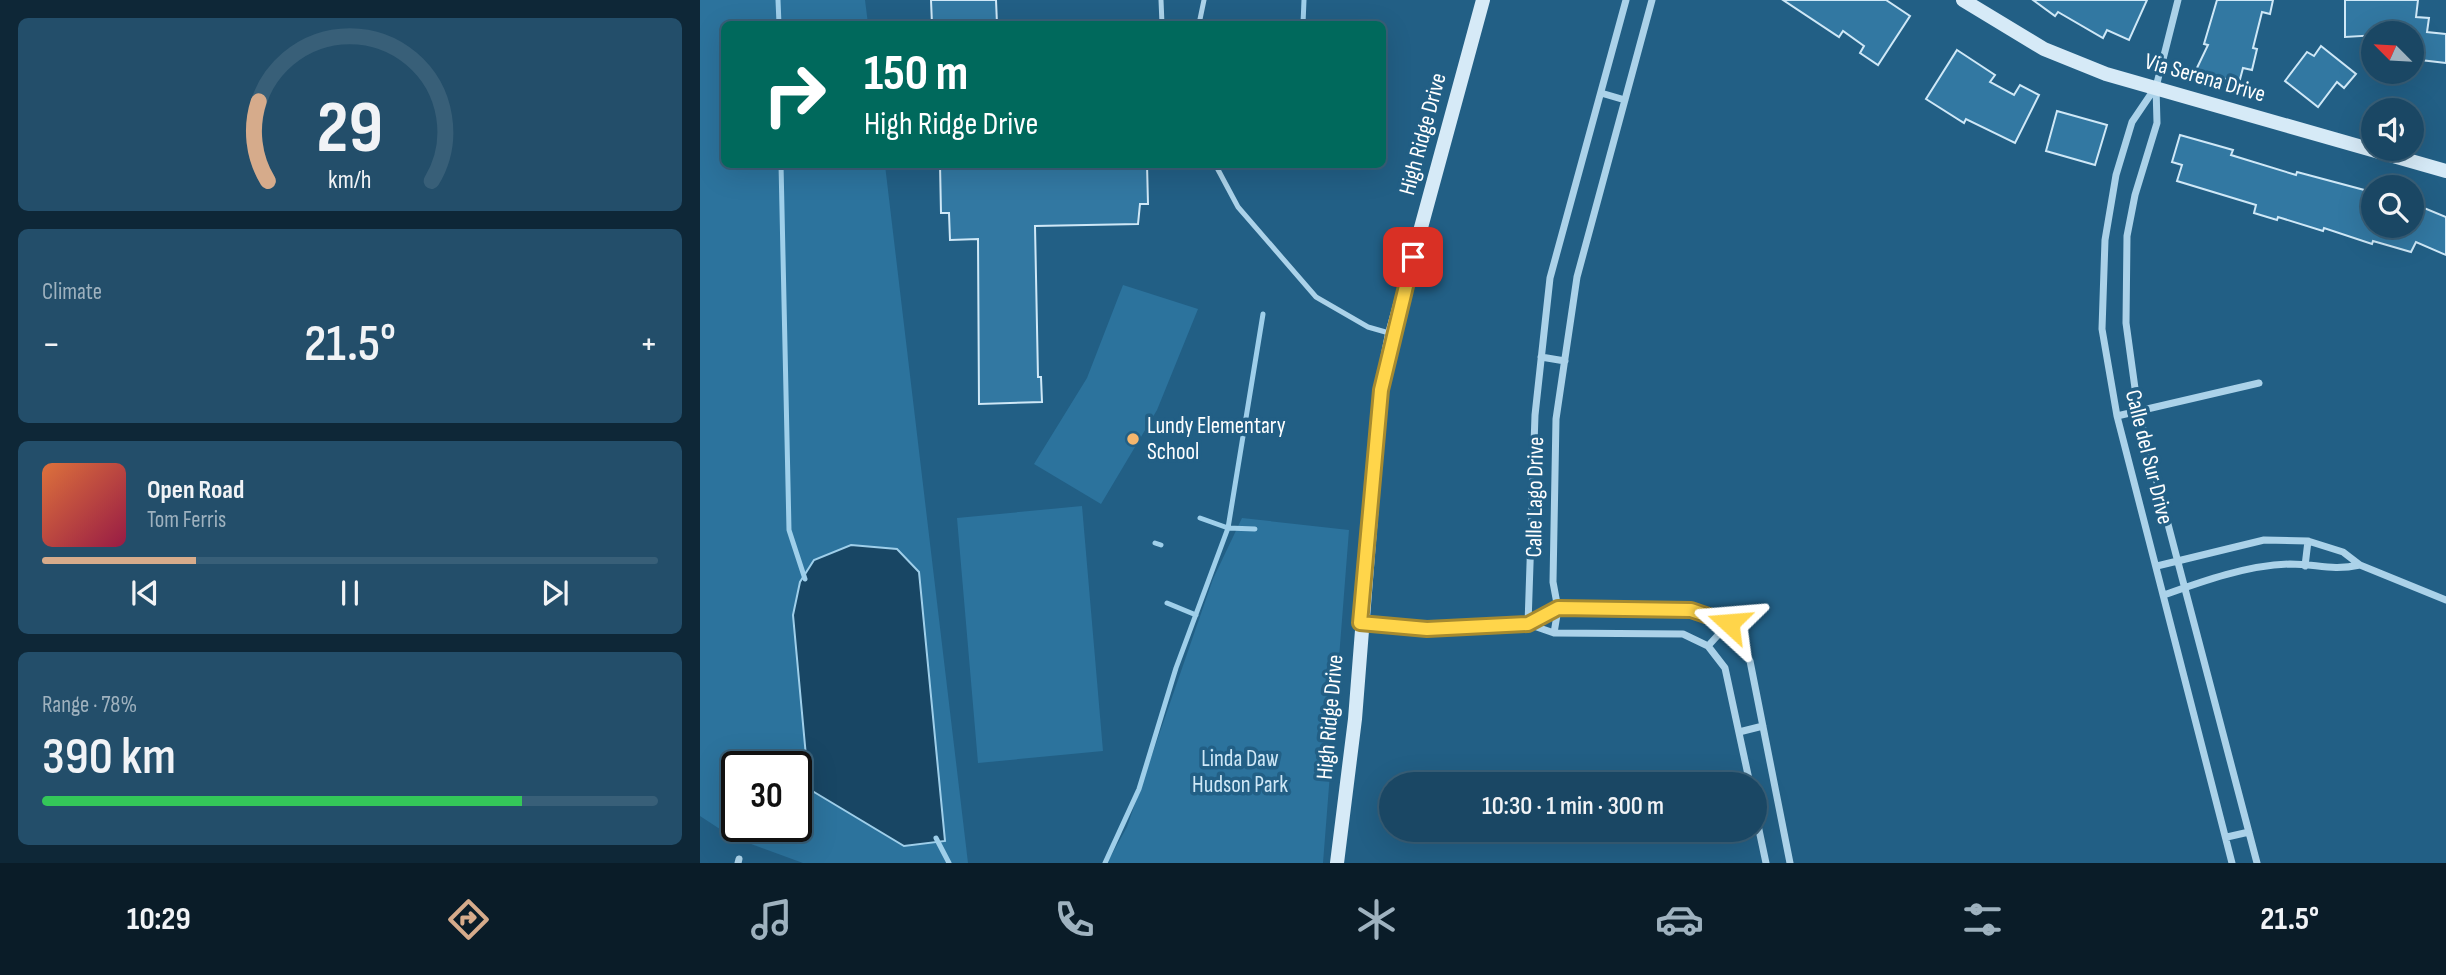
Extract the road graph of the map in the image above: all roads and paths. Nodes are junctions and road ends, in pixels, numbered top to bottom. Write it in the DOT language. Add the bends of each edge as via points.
graph roads {
  1 [pos="1161,0"];
  2 [pos="1199,0"];
  3 [pos="1204,0"];
  4 [pos="1483,0"];
  5 [pos="1626,0"];
  6 [pos="1652,0"];
  7 [pos="1963,0"];
  8 [pos="2178,0"];
  9 [pos="1201,11"];
  10 [pos="1162,21"];
  11 [pos="1199,21"];
  12 [pos="2156,87"];
  13 [pos="1601,93"];
  14 [pos="1625,100"];
  15 [pos="1217,168"];
  16 [pos="2446,171"];
  17 [pos="1392,334"];
  18 [pos="1541,357"];
  19 [pos="1565,361"];
  20 [pos="2259,383"];
  21 [pos="2138,410"];
  22 [pos="2117,416"];
  23 [pos="2308,541"];
  24 [pos="2178,560"];
  25 [pos="2360,565"];
  26 [pos="2157,566"];
  27 [pos="2305,566"];
  28 [pos="2186,587"];
  29 [pos="2164,595"];
  30 [pos="2446,600"];
  31 [pos="1558,608"];
  32 [pos="1360,623"];
  33 [pos="1729,623"];
  34 [pos="1528,624"];
  35 [pos="1554,633"];
  36 [pos="1708,646"];
  37 [pos="1763,726"];
  38 [pos="1739,732"];
  39 [pos="1747,772"];
  40 [pos="2249,832"];
  41 [pos="2227,837"];
  42 [pos="1762,842"];
  43 [pos="1337,863"];
  44 [pos="1766,863"];
  45 [pos="1790,863"];
  46 [pos="2232,863"];
  47 [pos="2256,863"];
  1 -- 10 [label="lane"];
  2 -- 9 [label="lane"];
  3 -- 9 [label="lane"];
  4 -- 17 [label="street, High Ridge Drive"];
  5 -- 13 [label="street, Calle Lago Drive"];
  6 -- 14 [label="street, Calle Lago Drive"];
  7 -- 12 [label="street, Via Serena Drive" via="2044,49 2106,74"];
  8 -- 12 [label="street, Calle del Sur Drive"];
  9 -- 11 [label="lane"];
  12 -- 16 [label="street, Via Serena Drive"];
  12 -- 21 [label="street, Calle del Sur Drive" via="2157,122 2135,195 2124,273"];
  12 -- 22 [label="street, Calle del Sur Drive" via="2132,122 2116,176 2105,240 2102,329"];
  13 -- 14 [label="street"];
  13 -- 18 [label="street, Calle Lago Drive" via="1550,278"];
  14 -- 19 [label="street, Calle Lago Drive" via="1577,277"];
  15 -- 17 [label="lane" via="1238,207 1316,297 1368,327"];
  17 -- 32 [label="street, High Ridge Drive" via="1381,390"];
  18 -- 19 [label="street"];
  18 -- 34 [label="street, Calle Lago Drive"];
  19 -- 31 [label="street, Calle Lago Drive" via="1556,419 1553,582"];
  20 -- 21 [label="street"];
  21 -- 22 [label="street"];
  21 -- 24 [label="street, Calle del Sur Drive"];
  22 -- 26 [label="street, Calle del Sur Drive"];
  23 -- 24 [label="street" via="2264,540"];
  23 -- 25 [label="street" via="2343,552"];
  23 -- 27 [label="street"];
  24 -- 26 [label="street"];
  24 -- 28 [label="street, Calle del Sur Drive"];
  25 -- 27 [label="street" via="2336,570"];
  25 -- 30 [label="street"];
  26 -- 29 [label="street, Calle del Sur Drive"];
  27 -- 28 [label="street" via="2250,570"];
  28 -- 29 [label="street"];
  28 -- 40 [label="street, Calle del Sur Drive"];
  29 -- 41 [label="street, Calle del Sur Drive"];
  31 -- 33 [label="street" via="1691,610"];
  31 -- 34 [label="street"];
  31 -- 35 [label="street, Calle Lago Drive"];
  32 -- 34 [label="street" via="1427,629"];
  32 -- 43 [label="street, High Ridge Drive" via="1355,719"];
  33 -- 36 [label="street"];
  33 -- 37 [label="street" via="1750,661"];
  34 -- 35 [label="street"];
  35 -- 36 [label="street" via="1683,634"];
  36 -- 38 [label="street" via="1725,667"];
  37 -- 38 [label="street"];
  37 -- 45 [label="street"];
  38 -- 39 [label="street"];
  40 -- 41 [label="street"];
  40 -- 47 [label="street, Calle del Sur Drive"];
  41 -- 46 [label="street, Calle del Sur Drive"];
  42 -- 44 [label="street"];
}
